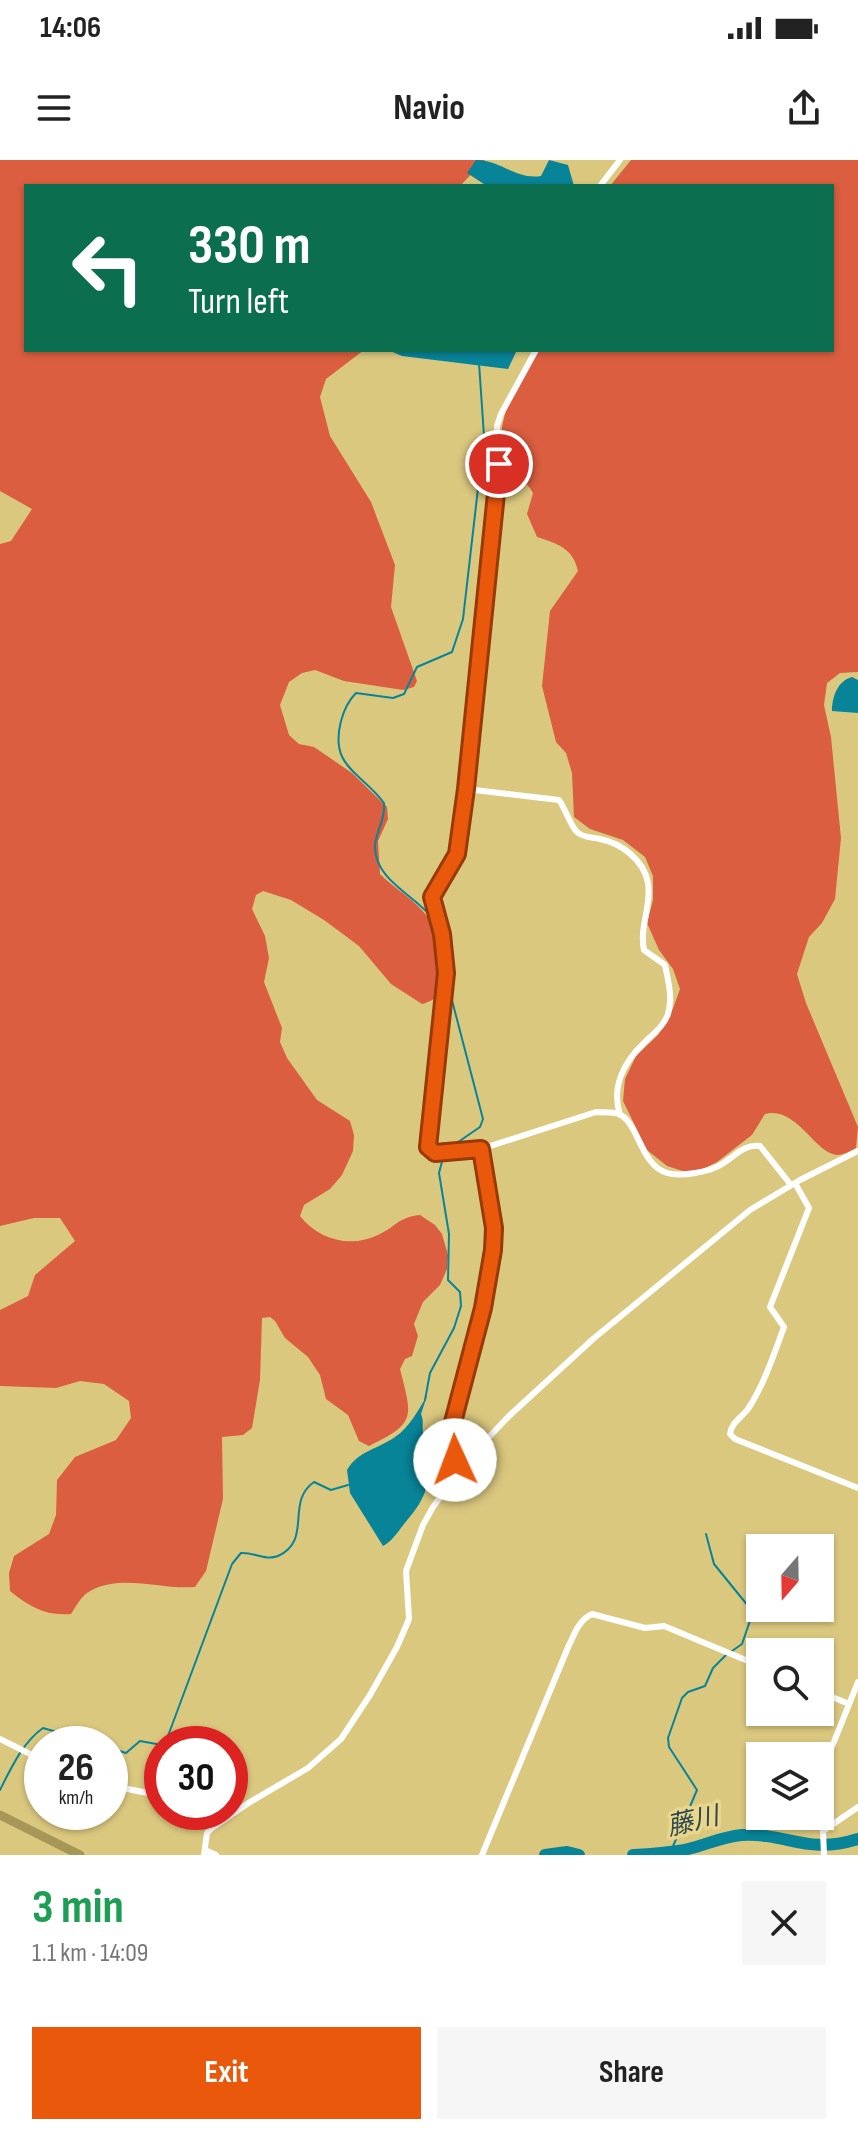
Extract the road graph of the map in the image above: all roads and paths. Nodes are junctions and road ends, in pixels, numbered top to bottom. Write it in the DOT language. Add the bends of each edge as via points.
graph roads {
  1 [pos="620,160"];
  2 [pos="602,184"];
  3 [pos="535,352"];
  4 [pos="466,789"];
  5 [pos="620,1115"];
  6 [pos="481,1149"];
  7 [pos="858,1151"];
  8 [pos="793,1184"];
  9 [pos="453,1479"];
  10 [pos="858,1488"];
  11 [pos="746,1660"];
  12 [pos="858,1682"];
  13 [pos="834,1698"];
  14 [pos="849,1704"];
  15 [pos="0,1739"];
  16 [pos="24,1751"];
  17 [pos="248,1804"];
  18 [pos="858,1807"];
  19 [pos="0,1815"];
  20 [pos="210,1830"];
  21 [pos="823,1835"];
  22 [pos="205,1852"];
  23 [pos="80,1855"];
  24 [pos="216,1855"];
  25 [pos="482,1855"];
  26 [pos="824,1855"];
  1 -- 2 [label="street"];
  3 -- 4 [label="street" via="497,426 495,511"];
  4 -- 5 [label="street" via="559,800 574,830 618,843 641,867 648,883 641,936 644,950 665,965 668,1015 619,1078"];
  4 -- 6 [label="street" via="457,854 432,897 446,973 428,1147 435,1153"];
  5 -- 6 [label="street" via="596,1112"];
  5 -- 8 [label="street" via="659,1170 672,1175 711,1169 755,1145"];
  6 -- 9 [label="street" via="493,1250 453,1422 458,1447 448,1476"];
  7 -- 8 [label="street"];
  8 -- 9 [label="street" via="750,1210 556,1371"];
  8 -- 10 [label="street" via="809,1208 770,1307 784,1327 756,1394 730,1434"];
  9 -- 17 [label="street" via="415,1544 406,1571 409,1619 370,1695 341,1739 308,1768"];
  11 -- 25 [label="street" via="664,1626 645,1628 592,1614 586,1617 569,1645"];
  12 -- 14 [label="street"];
  13 -- 14 [label="street"];
  14 -- 21 [label="street" via="829,1754"];
  15 -- 16 [label="street"];
  18 -- 21 [label="street"];
  19 -- 23 [label="main road"];
  20 -- 22 [label="street"];
  21 -- 26 [label="street"];
  22 -- 24 [label="street"];
}
